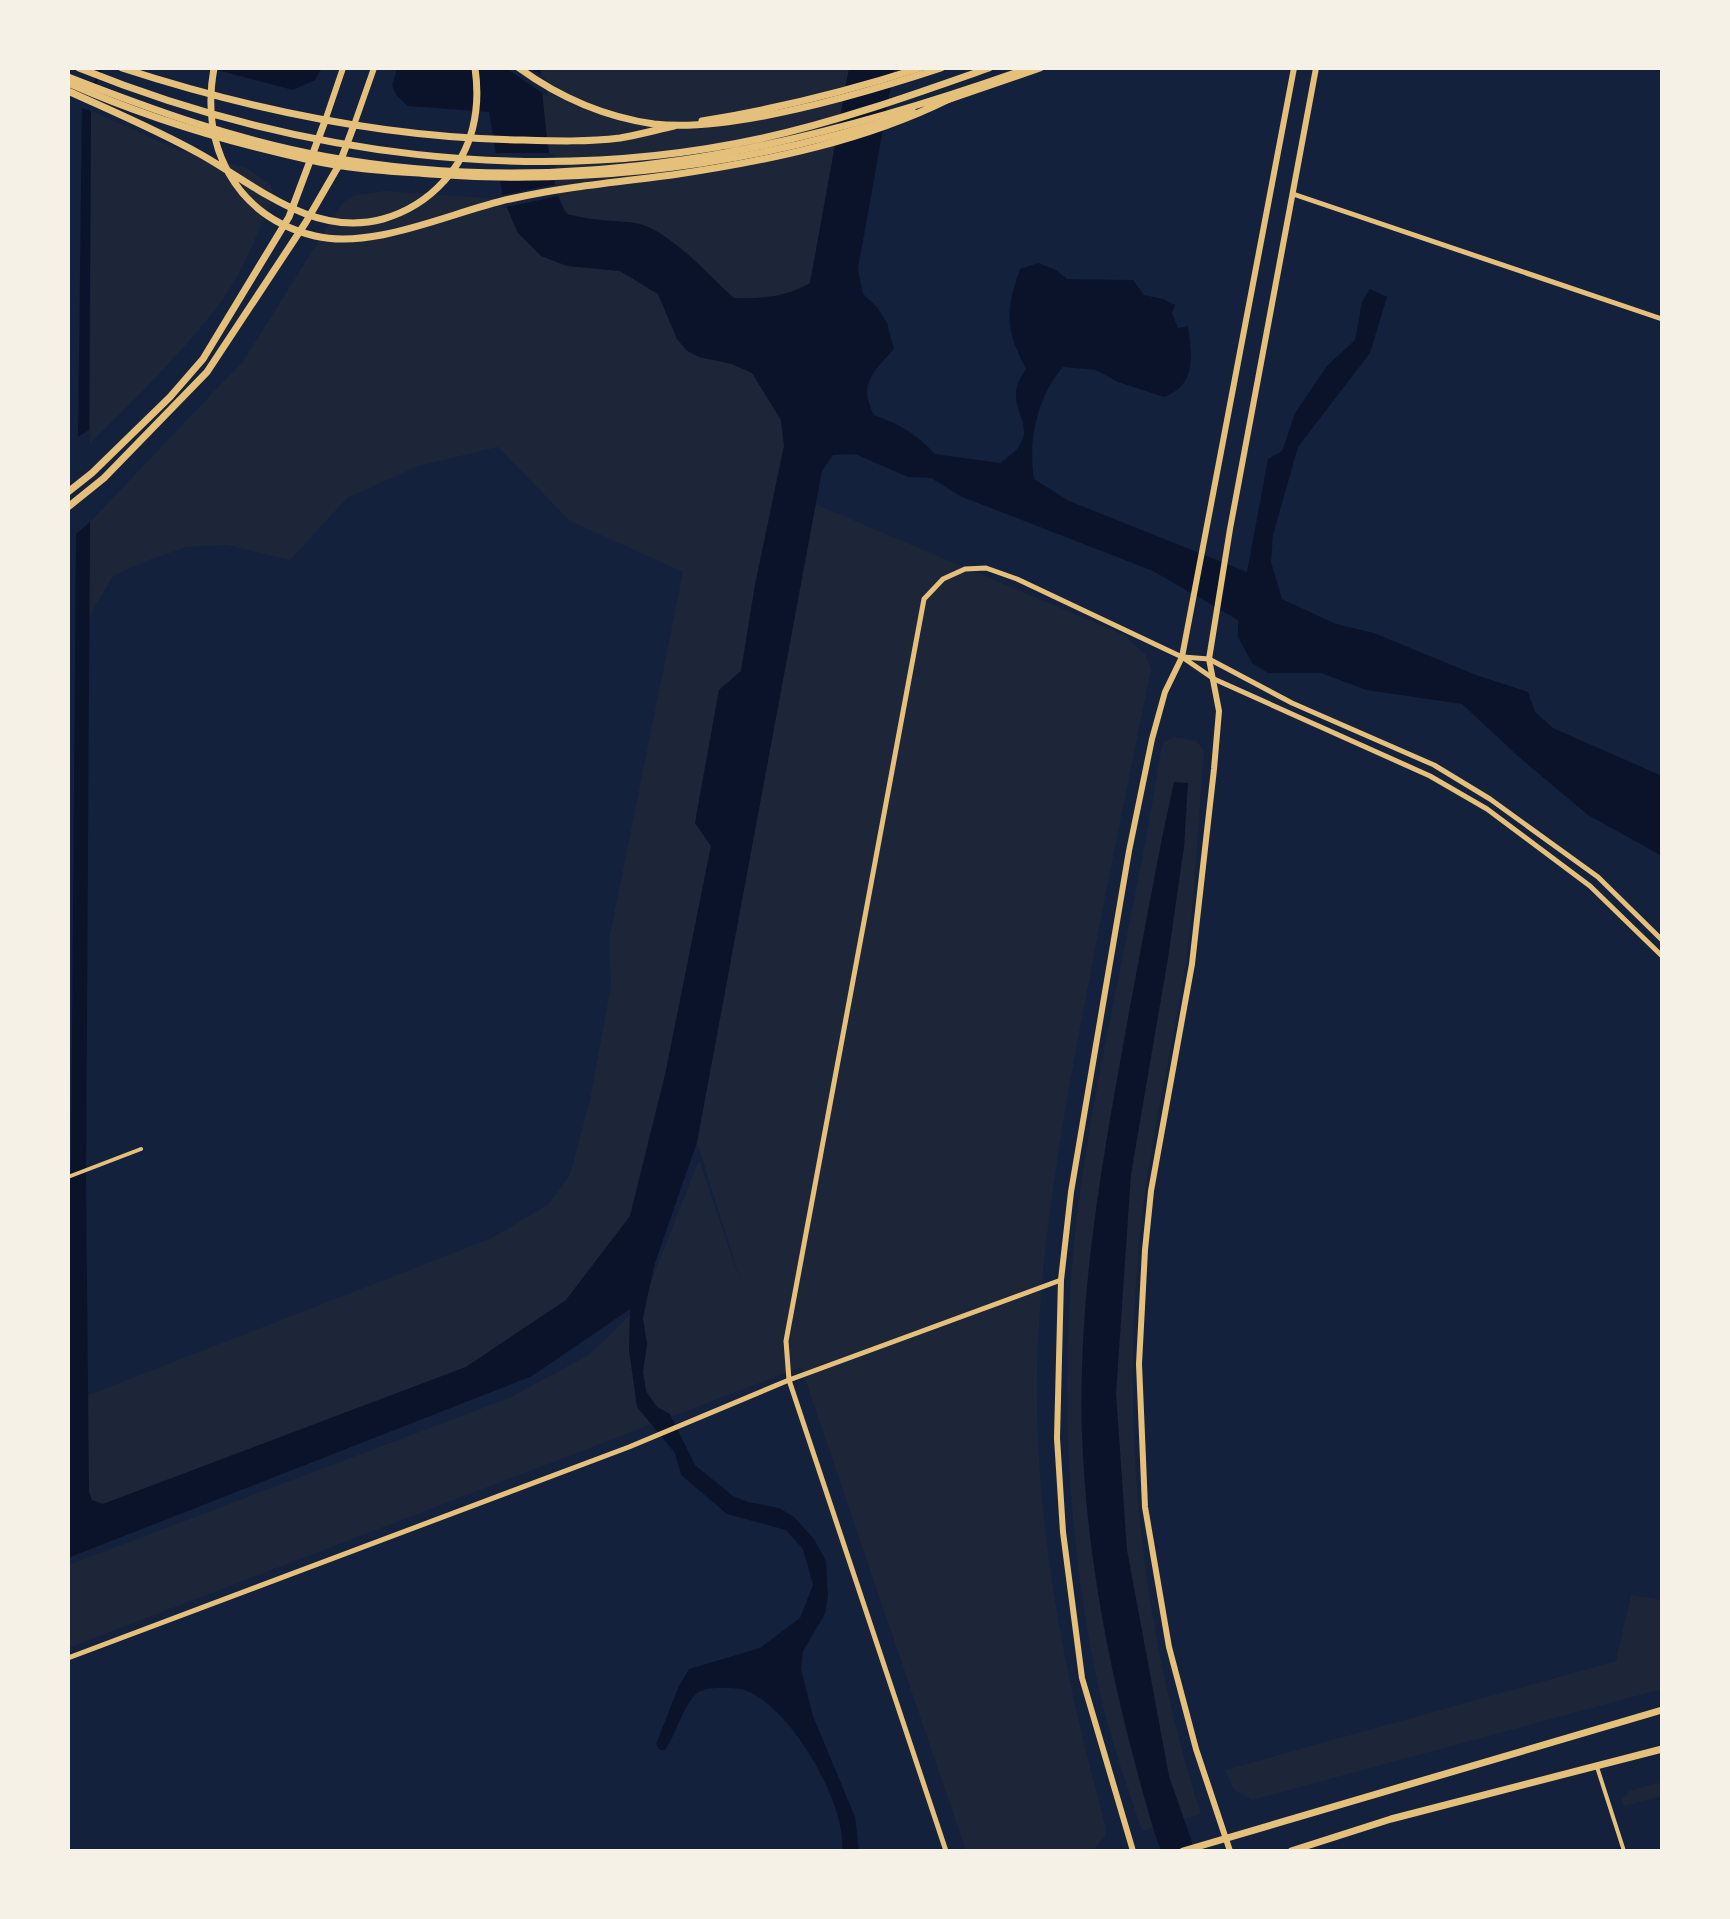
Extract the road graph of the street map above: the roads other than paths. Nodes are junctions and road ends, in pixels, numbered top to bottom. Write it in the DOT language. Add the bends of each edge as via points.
graph roads {
  1 [pos="79,68"];
  2 [pos="122,68"];
  3 [pos="214,68"];
  4 [pos="343,68"];
  5 [pos="374,68"];
  6 [pos="475,68"];
  7 [pos="519,68"];
  8 [pos="920,68"];
  9 [pos="941,68"];
  10 [pos="989,68"];
  11 [pos="1029,68"];
  12 [pos="1040,68"];
  13 [pos="1294,68"];
  14 [pos="1316,68"];
  15 [pos="68,80"];
  16 [pos="68,91"];
  17 [pos="964,91"];
  18 [pos="325,121"];
  19 [pos="354,125"];
  20 [pos="310,160"];
  21 [pos="339,165"];
  22 [pos="1293,194"];
  23 [pos="1662,319"];
  24 [pos="68,492"];
  25 [pos="68,507"];
  26 [pos="1182,657"];
  27 [pos="1209,659"];
  28 [pos="1214,679"];
  29 [pos="1662,940"];
  30 [pos="1662,956"];
  31 [pos="141,1149"];
  32 [pos="68,1177"];
  33 [pos="1061,1280"];
  34 [pos="789,1380"];
  35 [pos="68,1658"];
  36 [pos="1662,1710"];
  37 [pos="1662,1749"];
  38 [pos="1597,1767"];
  39 [pos="1226,1837"];
  40 [pos="946,1851"];
  41 [pos="1133,1851"];
  42 [pos="1183,1851"];
  43 [pos="1230,1851"];
  44 [pos="1291,1851"];
  45 [pos="1624,1851"];
  1 -- 10 [label="main road" via="157,98 335,144 430,156 574,163 762,138"];
  2 -- 18 [label="main road"];
  3 -- 17 [label="main road" via="213,133 236,185 279,222 341,239 560,189 796,152 918,114"];
  4 -- 18 [label="main road"];
  5 -- 19 [label="main road"];
  6 -- 16 [label="main road" via="476,114 458,164 418,204 364,224 315,219 289,208 178,142"];
  7 -- 9 [label="main road" via="565,97 605,112 689,125 769,114"];
  8 -- 19 [label="main road" via="756,113 621,138 492,140"];
  11 -- 17 [label="main road"];
  12 -- 21 [label="main road" via="828,139 687,167 495,178"];
  13 -- 26 [label="main road"];
  14 -- 22 [label="main road"];
  15 -- 17 [label="main road" via="245,138 329,157 516,173 621,168 728,154"];
  15 -- 20 [label="main road" via="178,126"];
  18 -- 19 [label="main road"];
  18 -- 20 [label="main road"];
  19 -- 21 [label="main road"];
  20 -- 21 [label="main road"];
  20 -- 24 [label="main road" via="289,217 203,359 148,419"];
  21 -- 25 [label="main road" via="207,372 104,478"];
  22 -- 23 [label="street"];
  22 -- 27 [label="main road"];
  26 -- 27 [label="street"];
  26 -- 28 [label="street"];
  26 -- 33 [label="main road" via="1165,692 1129,851"];
  26 -- 34 [label="street" via="986,568 965,569 943,579 924,599 786,1341"];
  27 -- 28 [label="main road"];
  27 -- 29 [label="street" via="1292,703 1434,765 1490,799 1598,877"];
  28 -- 30 [label="street" via="1430,776 1487,809 1590,886"];
  28 -- 39 [label="main road" via="1219,711 1214,769 1192,964 1151,1191 1139,1364 1145,1507 1169,1647"];
  31 -- 32 [label="street"];
  33 -- 34 [label="street"];
  33 -- 41 [label="main road" via="1057,1438 1065,1547 1082,1678"];
  34 -- 35 [label="street" via="681,1426"];
  34 -- 40 [label="street"];
  36 -- 39 [label="main road"];
  37 -- 38 [label="main road"];
  38 -- 44 [label="main road" via="1391,1819"];
  38 -- 45 [label="street"];
  39 -- 42 [label="main road"];
  39 -- 43 [label="main road"];
}
